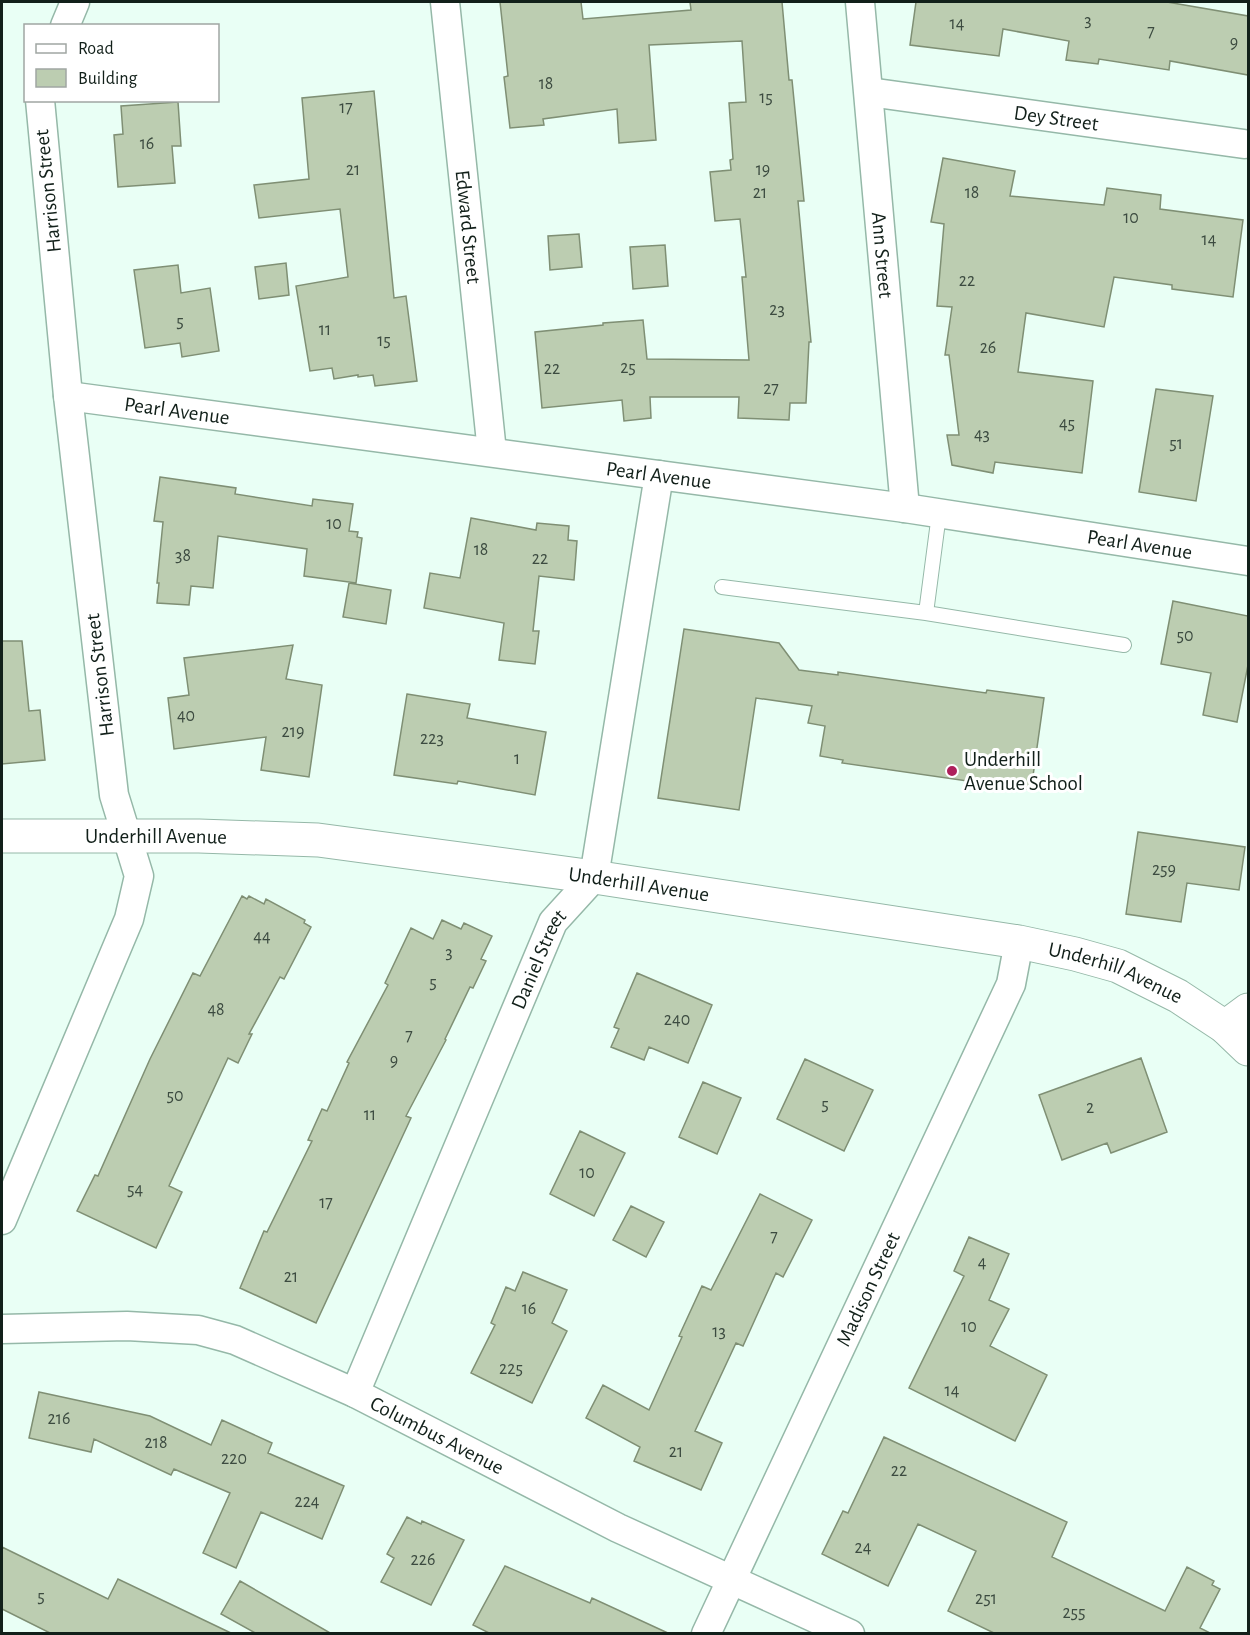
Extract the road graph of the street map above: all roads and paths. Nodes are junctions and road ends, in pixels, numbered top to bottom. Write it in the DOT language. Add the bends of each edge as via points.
graph roads {
  1 [pos="75,2"];
  2 [pos="445,2"];
  3 [pos="860,2"];
  4 [pos="66,24"];
  5 [pos="869,93"];
  6 [pos="40,102"];
  7 [pos="1244,144"];
  8 [pos="68,396"];
  9 [pos="492,452"];
  10 [pos="659,475"];
  11 [pos="905,508"];
  12 [pos="939,514"];
  13 [pos="1248,561"];
  14 [pos="722,587"];
  15 [pos="926,612"];
  16 [pos="1124,645"];
  17 [pos="2,836"];
  18 [pos="127,836"];
  19 [pos="594,877"];
  20 [pos="1019,942"];
  21 [pos="1237,1019"];
  22 [pos="1248,1049"];
  23 [pos="2,1220"];
  24 [pos="2,1329"];
  25 [pos="355,1392"];
  26 [pos="731,1580"];
  27 [pos="706,1634"];
  28 [pos="850,1634"];
  1 -- 4 [label="street"];
  2 -- 9 [label="street, Edward Street"];
  3 -- 5 [label="street, Ann Street"];
  5 -- 7 [label="street, Dey Street"];
  5 -- 11 [label="street, Ann Street"];
  6 -- 8 [label="street, Harrison Street"];
  8 -- 9 [label="street, Pearl Avenue"];
  8 -- 18 [label="street, Harrison Street" via="114,795"];
  9 -- 10 [label="street, Pearl Avenue"];
  10 -- 11 [label="street, Pearl Avenue"];
  10 -- 19 [label="street"];
  11 -- 12 [label="street, Pearl Avenue"];
  12 -- 13 [label="street, Pearl Avenue"];
  12 -- 15 [label="lane"];
  14 -- 15 [label="lane"];
  15 -- 16 [label="lane"];
  17 -- 18 [label="street, Underhill Avenue"];
  18 -- 19 [label="street, Underhill Avenue" via="318,840"];
  18 -- 23 [label="street, Harrison Street" via="139,876 129,920"];
  19 -- 20 [label="street, Underhill Avenue"];
  19 -- 25 [label="street, Daniel Street" via="553,922"];
  20 -- 21 [label="street, Underhill Avenue" via="1118,966"];
  20 -- 26 [label="street, Madison Street" via="1011,984"];
  21 -- 22 [label="street, Underhill Avenue"];
  24 -- 25 [label="street, Columbus Avenue" via="127,1326 198,1330 235,1340"];
  25 -- 26 [label="street, Columbus Avenue" via="618,1528"];
  26 -- 27 [label="street, Madison Street"];
  26 -- 28 [label="street, Columbus Avenue"];
}
